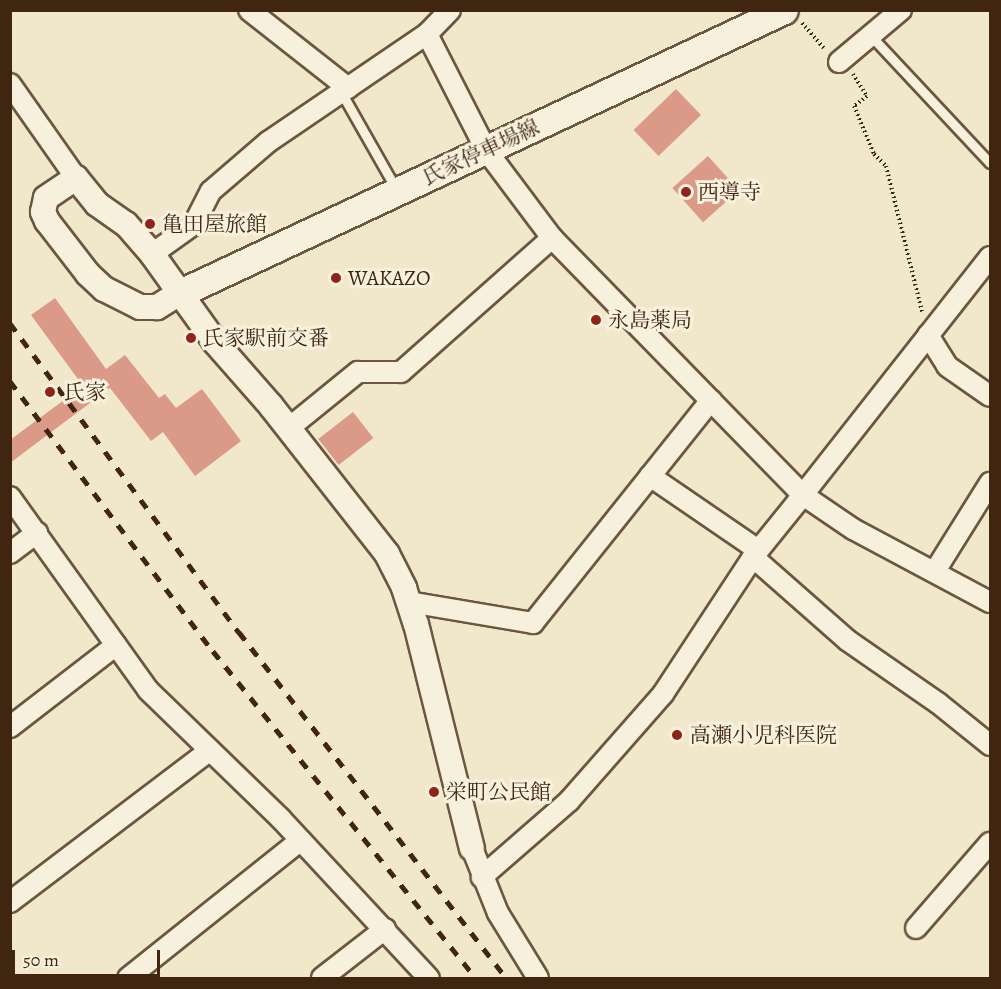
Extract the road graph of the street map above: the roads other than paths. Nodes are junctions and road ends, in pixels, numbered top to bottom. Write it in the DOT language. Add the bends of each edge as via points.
graph roads {
  1 [pos="249,10"];
  2 [pos="450,10"];
  3 [pos="902,10"];
  4 [pos="792,15"];
  5 [pos="427,34"];
  6 [pos="871,36"];
  7 [pos="839,62"];
  8 [pos="10,84"];
  9 [pos="345,90"];
  10 [pos="486,150"];
  11 [pos="990,163"];
  12 [pos="76,178"];
  13 [pos="397,191"];
  14 [pos="552,238"];
  15 [pos="152,254"];
  16 [pos="990,257"];
  17 [pos="178,294"];
  18 [pos="928,335"];
  19 [pos="990,396"];
  20 [pos="711,400"];
  21 [pos="289,428"];
  22 [pos="650,476"];
  23 [pos="990,483"];
  24 [pos="803,495"];
  25 [pos="10,497"];
  26 [pos="37,533"];
  27 [pos="10,553"];
  28 [pos="756,554"];
  29 [pos="935,571"];
  30 [pos="987,597"];
  31 [pos="409,602"];
  32 [pos="117,645"];
  33 [pos="10,727"];
  34 [pos="990,745"];
  35 [pos="210,750"];
  36 [pos="301,840"];
  37 [pos="990,843"];
  38 [pos="472,848"];
  39 [pos="482,877"];
  40 [pos="10,902"];
  41 [pos="916,928"];
  42 [pos="385,929"];
  43 [pos="128,978"];
  44 [pos="322,978"];
  45 [pos="429,978"];
  46 [pos="538,978"];
  1 -- 9 [label="street"];
  2 -- 5 [label="street"];
  3 -- 6 [label="street"];
  4 -- 10 [label="main road, 氏家停車場線"];
  5 -- 9 [label="street"];
  5 -- 10 [label="street"];
  6 -- 7 [label="street"];
  6 -- 11 [label="lane"];
  8 -- 12 [label="street"];
  9 -- 13 [label="lane"];
  9 -- 15 [label="street" via="243,163 211,191 194,224"];
  10 -- 13 [label="main road, 氏家停車場線"];
  10 -- 14 [label="street"];
  12 -- 15 [label="street" via="97,204 126,224"];
  12 -- 17 [label="street" via="46,198 43,212 88,274 104,289 140,307 157,307"];
  13 -- 17 [label="main road, 氏家停車場線"];
  14 -- 20 [label="street"];
  14 -- 21 [label="street" via="401,372 358,372"];
  15 -- 17 [label="street"];
  16 -- 18 [label="street"];
  17 -- 21 [label="street"];
  18 -- 19 [label="street" via="947,366"];
  18 -- 24 [label="street"];
  20 -- 22 [label="street"];
  20 -- 24 [label="street"];
  21 -- 31 [label="street" via="387,554"];
  22 -- 28 [label="street"];
  22 -- 31 [label="street" via="533,623"];
  23 -- 29 [label="street"];
  24 -- 28 [label="street"];
  24 -- 29 [label="street" via="852,529"];
  25 -- 26 [label="street"];
  26 -- 27 [label="street"];
  26 -- 32 [label="street"];
  28 -- 34 [label="street" via="847,640 938,703"];
  28 -- 39 [label="street" via="663,694 569,801"];
  29 -- 30 [label="street"];
  31 -- 38 [label="street"];
  32 -- 33 [label="street"];
  32 -- 35 [label="street" via="148,690"];
  35 -- 36 [label="street"];
  35 -- 40 [label="street"];
  36 -- 42 [label="street"];
  36 -- 43 [label="street"];
  37 -- 41 [label="street"];
  38 -- 39 [label="street"];
  39 -- 46 [label="street" via="498,913"];
  42 -- 44 [label="street"];
  42 -- 45 [label="street"];
}
